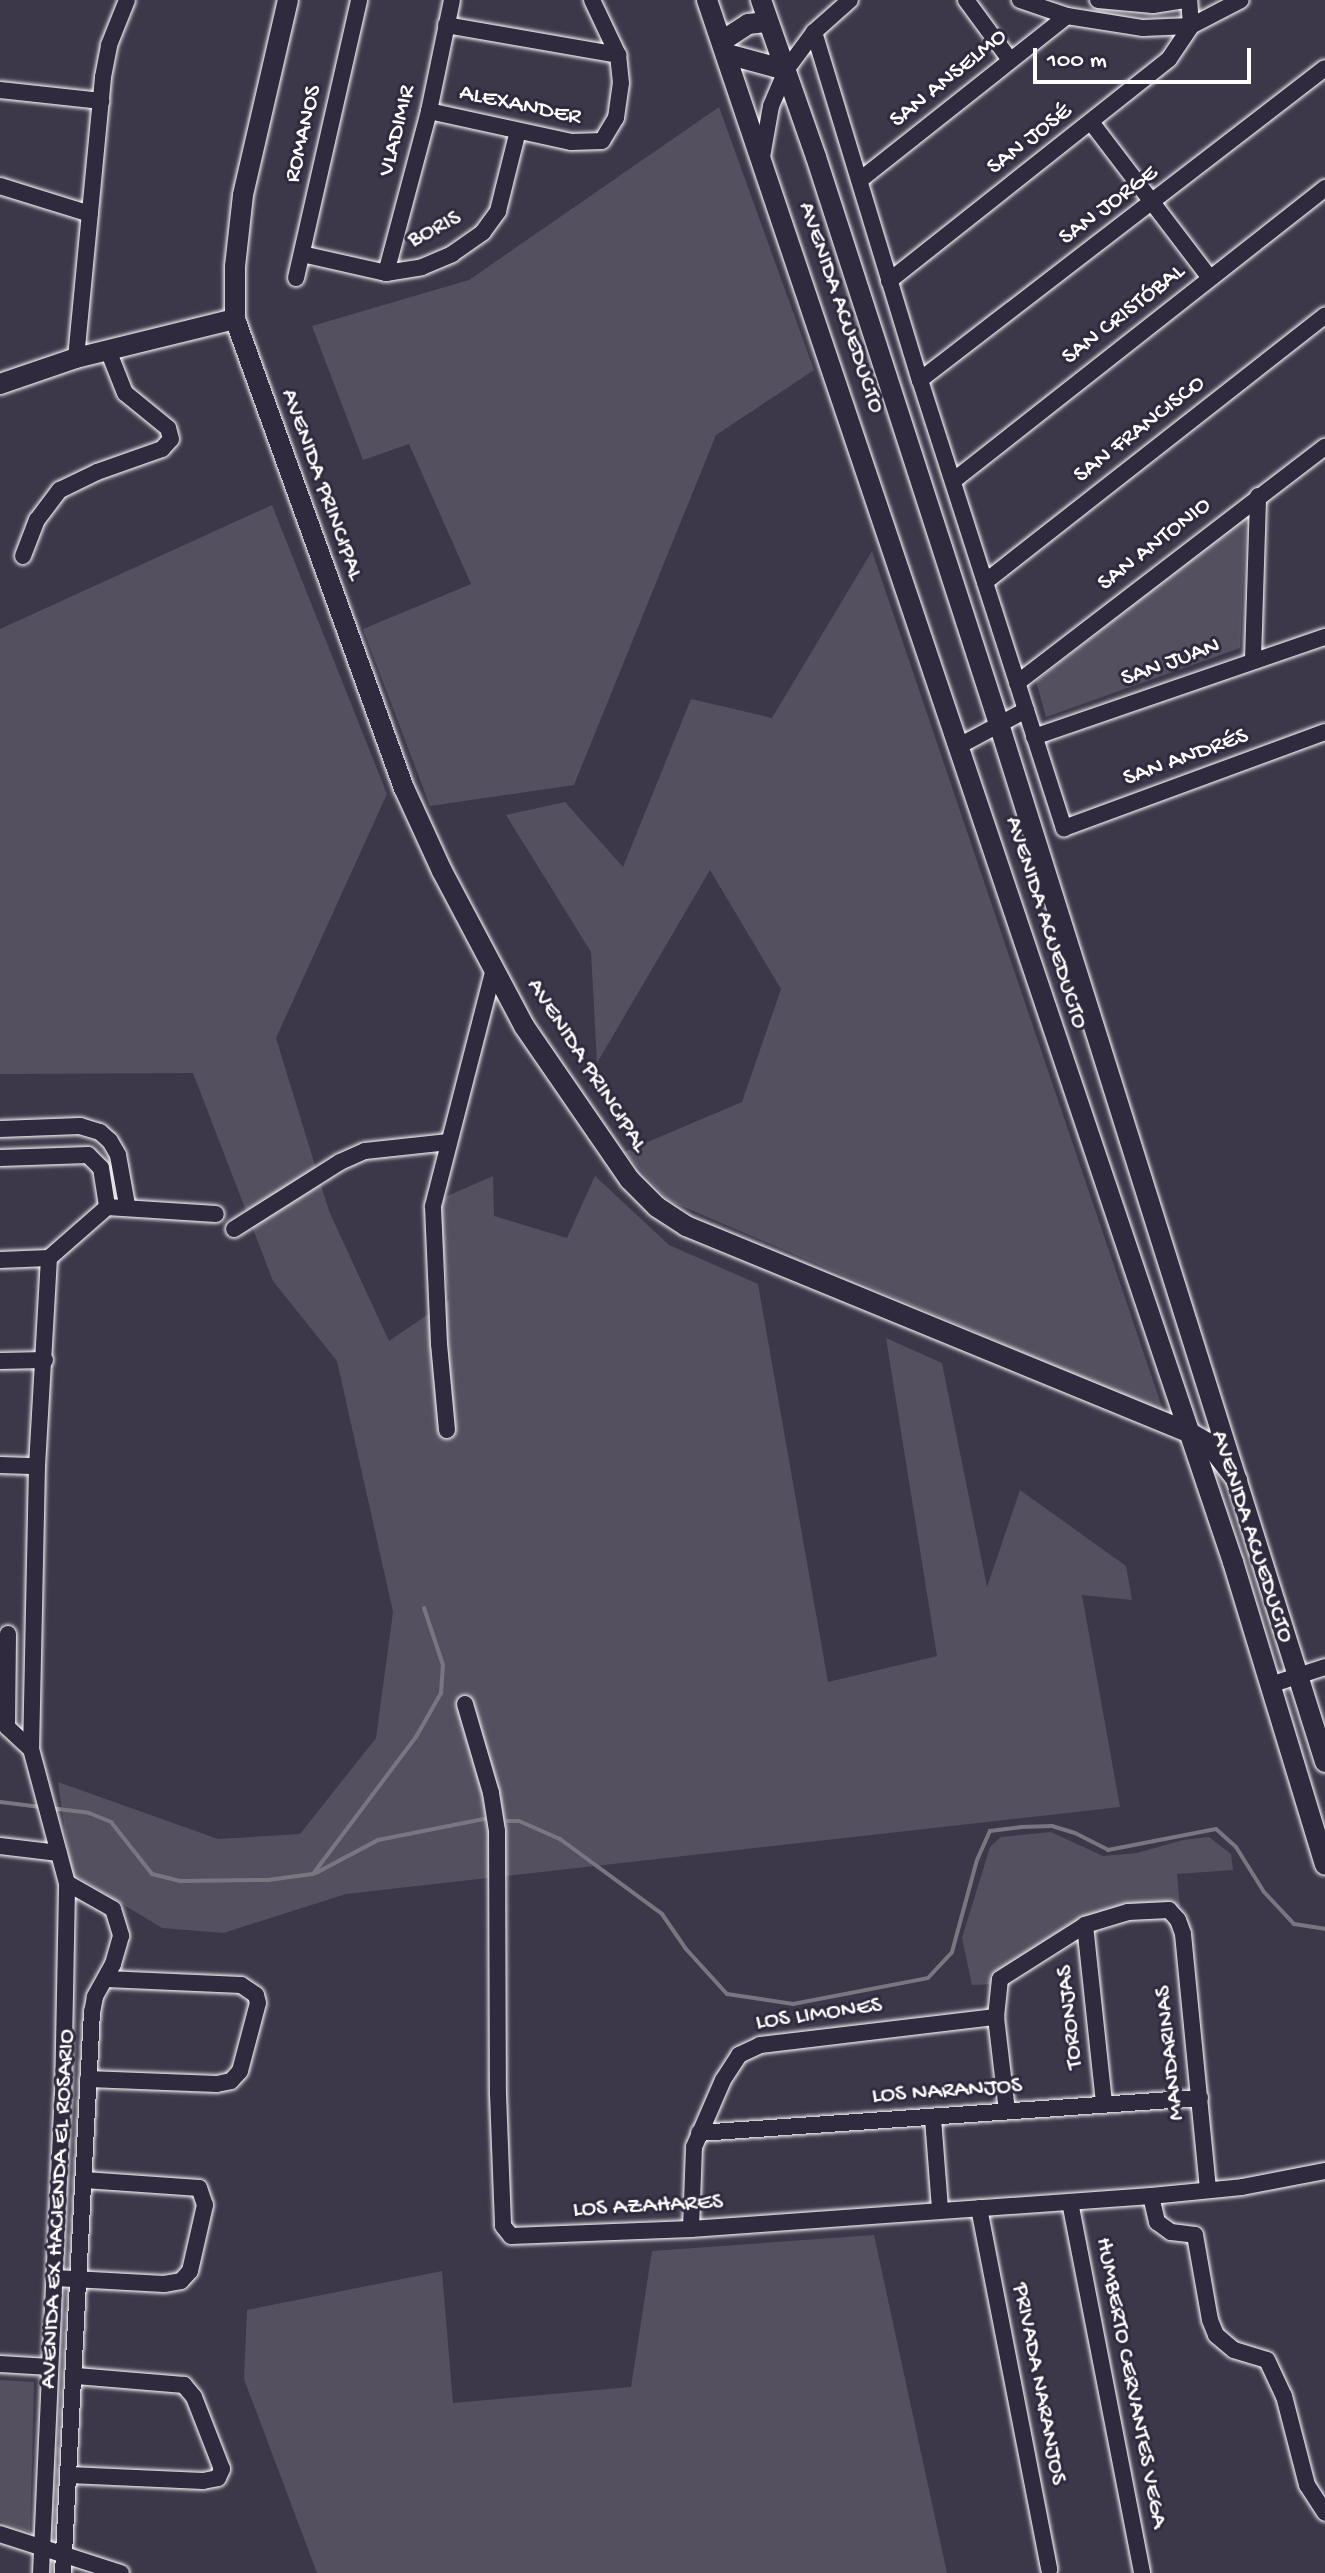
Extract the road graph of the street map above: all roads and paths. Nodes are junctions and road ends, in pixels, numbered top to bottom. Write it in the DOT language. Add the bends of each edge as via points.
graph roads {
  1 [pos="127,0"];
  2 [pos="288,0"];
  3 [pos="359,0"];
  4 [pos="452,0"];
  5 [pos="592,0"];
  6 [pos="707,0"];
  7 [pos="761,0"];
  8 [pos="850,0"];
  9 [pos="966,0"];
  10 [pos="1020,0"];
  11 [pos="1098,0"];
  12 [pos="1187,0"];
  13 [pos="1241,0"];
  14 [pos="1067,16"];
  15 [pos="768,22"];
  16 [pos="446,25"];
  17 [pos="1191,26"];
  18 [pos="814,32"];
  19 [pos="724,48"];
  20 [pos="618,55"];
  21 [pos="1010,60"];
  22 [pos="1325,68"];
  23 [pos="786,70"];
  24 [pos="0,90"];
  25 [pos="101,101"];
  26 [pos="429,111"];
  27 [pos="1091,122"];
  28 [pos="518,131"];
  29 [pos="762,157"];
  30 [pos="860,180"];
  31 [pos="0,186"];
  32 [pos="1325,188"];
  33 [pos="1151,205"];
  34 [pos="90,214"];
  35 [pos="302,254"];
  36 [pos="386,273"];
  37 [pos="296,278"];
  38 [pos="1210,278"];
  39 [pos="889,281"];
  40 [pos="1325,315"];
  41 [pos="235,319"];
  42 [pos="108,350"];
  43 [pos="76,358"];
  44 [pos="920,380"];
  45 [pos="0,384"];
  46 [pos="1325,447"];
  47 [pos="953,481"];
  48 [pos="1258,496"];
  49 [pos="23,556"];
  50 [pos="985,582"];
  51 [pos="1325,637"];
  52 [pos="1253,659"];
  53 [pos="1017,683"];
  54 [pos="1026,710"];
  55 [pos="999,724"];
  56 [pos="1325,732"];
  57 [pos="1034,737"];
  58 [pos="959,746"];
  59 [pos="494,969"];
  60 [pos="0,1129"];
  61 [pos="449,1142"];
  62 [pos="118,1155"];
  63 [pos="0,1158"];
  64 [pos="101,1168"];
  65 [pos="127,1205"];
  66 [pos="107,1207"];
  67 [pos="216,1214"];
  68 [pos="234,1229"];
  69 [pos="49,1258"];
  70 [pos="0,1260"];
  71 [pos="45,1360"];
  72 [pos="0,1361"];
  73 [pos="447,1430"];
  74 [pos="1190,1433"];
  75 [pos="0,1465"];
  76 [pos="37,1466"];
  77 [pos="1237,1480"];
  78 [pos="4,1634"];
  79 [pos="33,1635"];
  80 [pos="1325,1667"];
  81 [pos="1299,1676"];
  82 [pos="1270,1685"];
  83 [pos="465,1704"];
  84 [pos="32,1726"];
  85 [pos="4,1727"];
  86 [pos="31,1749"];
  87 [pos="1325,1762"];
  88 [pos="0,1846"];
  89 [pos="59,1853"];
  90 [pos="1325,1864"];
  91 [pos="67,1883"];
  92 [pos="1085,1925"];
  93 [pos="106,1979"];
  94 [pos="996,2017"];
  95 [pos="88,2079"];
  96 [pos="1200,2098"];
  97 [pos="1104,2104"];
  98 [pos="1007,2111"];
  99 [pos="933,2118"];
  100 [pos="699,2133"];
  101 [pos="1325,2171"];
  102 [pos="84,2180"];
  103 [pos="1208,2189"];
  104 [pos="1151,2196"];
  105 [pos="1070,2202"];
  106 [pos="979,2208"];
  107 [pos="940,2210"];
  108 [pos="691,2229"];
  109 [pos="55,2278"];
  110 [pos="79,2280"];
  111 [pos="0,2364"];
  112 [pos="50,2367"];
  113 [pos="76,2376"];
  114 [pos="69,2475"];
  115 [pos="1325,2513"];
  116 [pos="0,2534"];
  117 [pos="42,2548"];
  118 [pos="64,2556"];
  119 [pos="1049,2569"];
  120 [pos="41,2573"];
  121 [pos="63,2573"];
  122 [pos="121,2573"];
  123 [pos="1142,2573"];
  1 -- 25 [label="street" via="109,45"];
  2 -- 41 [label="street, AVENIDA PRINCIPAL" via="243,195"];
  3 -- 35 [label="street, ROMANOS"];
  4 -- 16 [label="street, VLADIMIR"];
  5 -- 20 [label="street"];
  6 -- 19 [label="street, AVENIDA ACUEDUCTO"];
  7 -- 15 [label="street, AVENIDA ACUEDUCTO"];
  8 -- 18 [label="street"];
  9 -- 21 [label="street"];
  10 -- 14 [label="street"];
  11 -- 12 [label="street" via="1153,5"];
  12 -- 17 [label="street"];
  13 -- 17 [label="street"];
  14 -- 17 [label="street" via="1143,28"];
  14 -- 21 [label="street, SAN ANSELMO"];
  15 -- 19 [label="street" via="748,24"];
  15 -- 23 [label="street, AVENIDA ACUEDUCTO"];
  16 -- 20 [label="street"];
  16 -- 26 [label="street, VLADIMIR"];
  17 -- 27 [label="street, SAN JOSÉ" via="1169,59"];
  18 -- 23 [label="street"];
  18 -- 30 [label="street"];
  19 -- 23 [label="street"];
  19 -- 29 [label="street, AVENIDA ACUEDUCTO"];
  20 -- 28 [label="street, ALEXANDER" via="620,100 611,131 602,141 587,144"];
  21 -- 30 [label="street, SAN ANSELMO"];
  22 -- 33 [label="street, SAN JORGE"];
  23 -- 29 [label="street" via="771,106"];
  23 -- 55 [label="street, AVENIDA ACUEDUCTO"];
  24 -- 25 [label="street"];
  25 -- 34 [label="street"];
  26 -- 28 [label="street, ALEXANDER"];
  26 -- 36 [label="street, VLADIMIR"];
  27 -- 33 [label="street"];
  27 -- 39 [label="street, SAN JOSÉ"];
  28 -- 36 [label="street, BORIS" via="498,211 483,232 422,267"];
  29 -- 58 [label="street, AVENIDA ACUEDUCTO"];
  30 -- 39 [label="street"];
  31 -- 34 [label="street"];
  32 -- 38 [label="street, SAN CRISTÓBAL"];
  33 -- 38 [label="street"];
  33 -- 44 [label="street, SAN JORGE"];
  34 -- 43 [label="street"];
  35 -- 36 [label="street, BORIS"];
  35 -- 37 [label="street, ROMANOS"];
  38 -- 47 [label="street, SAN CRISTÓBAL"];
  39 -- 44 [label="street"];
  40 -- 50 [label="street, SAN FRANCISCO"];
  41 -- 42 [label="street"];
  41 -- 59 [label="street, AVENIDA PRINCIPAL" via="404,788"];
  42 -- 43 [label="street"];
  42 -- 49 [label="street" via="125,393 168,428 171,439 162,449 60,490 37,520"];
  43 -- 45 [label="street"];
  44 -- 47 [label="street"];
  46 -- 48 [label="street, SAN ANTONIO"];
  47 -- 50 [label="street"];
  48 -- 52 [label="street"];
  48 -- 53 [label="street, SAN ANTONIO"];
  50 -- 53 [label="street"];
  51 -- 52 [label="street, SAN JUAN"];
  52 -- 57 [label="street, SAN JUAN"];
  53 -- 54 [label="street"];
  54 -- 55 [label="street"];
  54 -- 57 [label="street"];
  55 -- 58 [label="street"];
  55 -- 77 [label="street, AVENIDA ACUEDUCTO"];
  56 -- 57 [label="street, SAN ANDRÉS" via="1064,828"];
  58 -- 74 [label="street, AVENIDA ACUEDUCTO"];
  59 -- 61 [label="street"];
  59 -- 74 [label="street, AVENIDA PRINCIPAL" via="524,1026 630,1180 686,1226"];
  60 -- 62 [label="street" via="89,1127 110,1141"];
  61 -- 68 [label="street" via="365,1151"];
  61 -- 73 [label="street" via="433,1206"];
  62 -- 64 [label="street"];
  62 -- 65 [label="street"];
  63 -- 64 [label="street" via="75,1153 96,1159"];
  64 -- 66 [label="street"];
  65 -- 66 [label="street"];
  65 -- 67 [label="street"];
  66 -- 69 [label="street"];
  69 -- 70 [label="street"];
  69 -- 71 [label="street, AVENIDA EX HACIENDA EL ROSARIO"];
  71 -- 72 [label="street"];
  71 -- 76 [label="street, AVENIDA EX HACIENDA EL ROSARIO"];
  74 -- 77 [label="street" via="1209,1444"];
  74 -- 82 [label="street, AVENIDA ACUEDUCTO"];
  75 -- 76 [label="street"];
  76 -- 79 [label="street, AVENIDA EX HACIENDA EL ROSARIO"];
  77 -- 81 [label="street, AVENIDA ACUEDUCTO"];
  78 -- 79 [label="street"];
  78 -- 85 [label="street"];
  79 -- 84 [label="street, AVENIDA EX HACIENDA EL ROSARIO"];
  80 -- 81 [label="street"];
  81 -- 82 [label="street"];
  81 -- 87 [label="street, AVENIDA ACUEDUCTO"];
  82 -- 90 [label="street, AVENIDA ACUEDUCTO"];
  83 -- 108 [label="street, LOS AZAHARES" via="497,1831 503,2226 520,2238"];
  84 -- 85 [label="street"];
  84 -- 86 [label="street, AVENIDA EX HACIENDA EL ROSARIO"];
  85 -- 86 [label="street"];
  86 -- 89 [label="street, AVENIDA EX HACIENDA EL ROSARIO"];
  88 -- 89 [label="street"];
  89 -- 91 [label="street, AVENIDA EX HACIENDA EL ROSARIO"];
  91 -- 93 [label="street, AVENIDA EX HACIENDA EL ROSARIO" via="106,1902 118,1916 121,1936"];
  91 -- 109 [label="street, AVENIDA EX HACIENDA EL ROSARIO"];
  92 -- 94 [label="street" via="1010,1969 998,1984"];
  92 -- 96 [label="street, MANDARINAS" via="1151,1909 1174,1914 1183,1934"];
  92 -- 97 [label="street, TORONJAS"];
  93 -- 95 [label="street, AVENIDA EX HACIENDA EL ROSARIO" via="93,2003"];
  93 -- 95 [label="street" via="241,1985 250,1988 258,2003 240,2071 231,2081"];
  94 -- 98 [label="street"];
  94 -- 100 [label="street, LOS LIMONES" via="748,2048 732,2063"];
  95 -- 102 [label="street, AVENIDA EX HACIENDA EL ROSARIO"];
  96 -- 97 [label="street, LOS NARANJOS"];
  96 -- 103 [label="street, MANDARINAS"];
  97 -- 98 [label="street, LOS NARANJOS"];
  98 -- 99 [label="street, LOS NARANJOS"];
  99 -- 100 [label="street, LOS NARANJOS"];
  99 -- 107 [label="street"];
  100 -- 108 [label="street, LOS LIMONES" via="692,2160"];
  101 -- 103 [label="street, LOS AZAHARES"];
  102 -- 110 [label="street, AVENIDA EX HACIENDA EL ROSARIO"];
  102 -- 110 [label="street" via="194,2186 203,2192 205,2205 190,2271 181,2281"];
  103 -- 104 [label="street, LOS AZAHARES"];
  104 -- 105 [label="street, LOS AZAHARES"];
  104 -- 115 [label="street" via="1153,2215 1161,2226 1195,2235 1216,2335 1234,2350 1267,2360 1284,2396 1307,2485"];
  105 -- 106 [label="street, LOS AZAHARES"];
  105 -- 123 [label="street, HUMBERTO CERVANTES VEGA"];
  106 -- 107 [label="street, LOS AZAHARES"];
  106 -- 119 [label="street, PRIVADA NARANJOS"];
  107 -- 108 [label="street, LOS AZAHARES"];
  109 -- 110 [label="street"];
  109 -- 112 [label="street, AVENIDA EX HACIENDA EL ROSARIO"];
  110 -- 113 [label="street, AVENIDA EX HACIENDA EL ROSARIO"];
  111 -- 112 [label="street"];
  112 -- 117 [label="street, AVENIDA EX HACIENDA EL ROSARIO"];
  113 -- 114 [label="street, AVENIDA EX HACIENDA EL ROSARIO"];
  113 -- 114 [label="street" via="184,2385 194,2397 222,2469 218,2478 203,2481"];
  114 -- 118 [label="street, AVENIDA EX HACIENDA EL ROSARIO"];
  116 -- 117 [label="street"];
  117 -- 118 [label="street"];
  117 -- 120 [label="street, AVENIDA EX HACIENDA EL ROSARIO"];
  118 -- 121 [label="street, AVENIDA EX HACIENDA EL ROSARIO"];
  118 -- 122 [label="street"];
}
